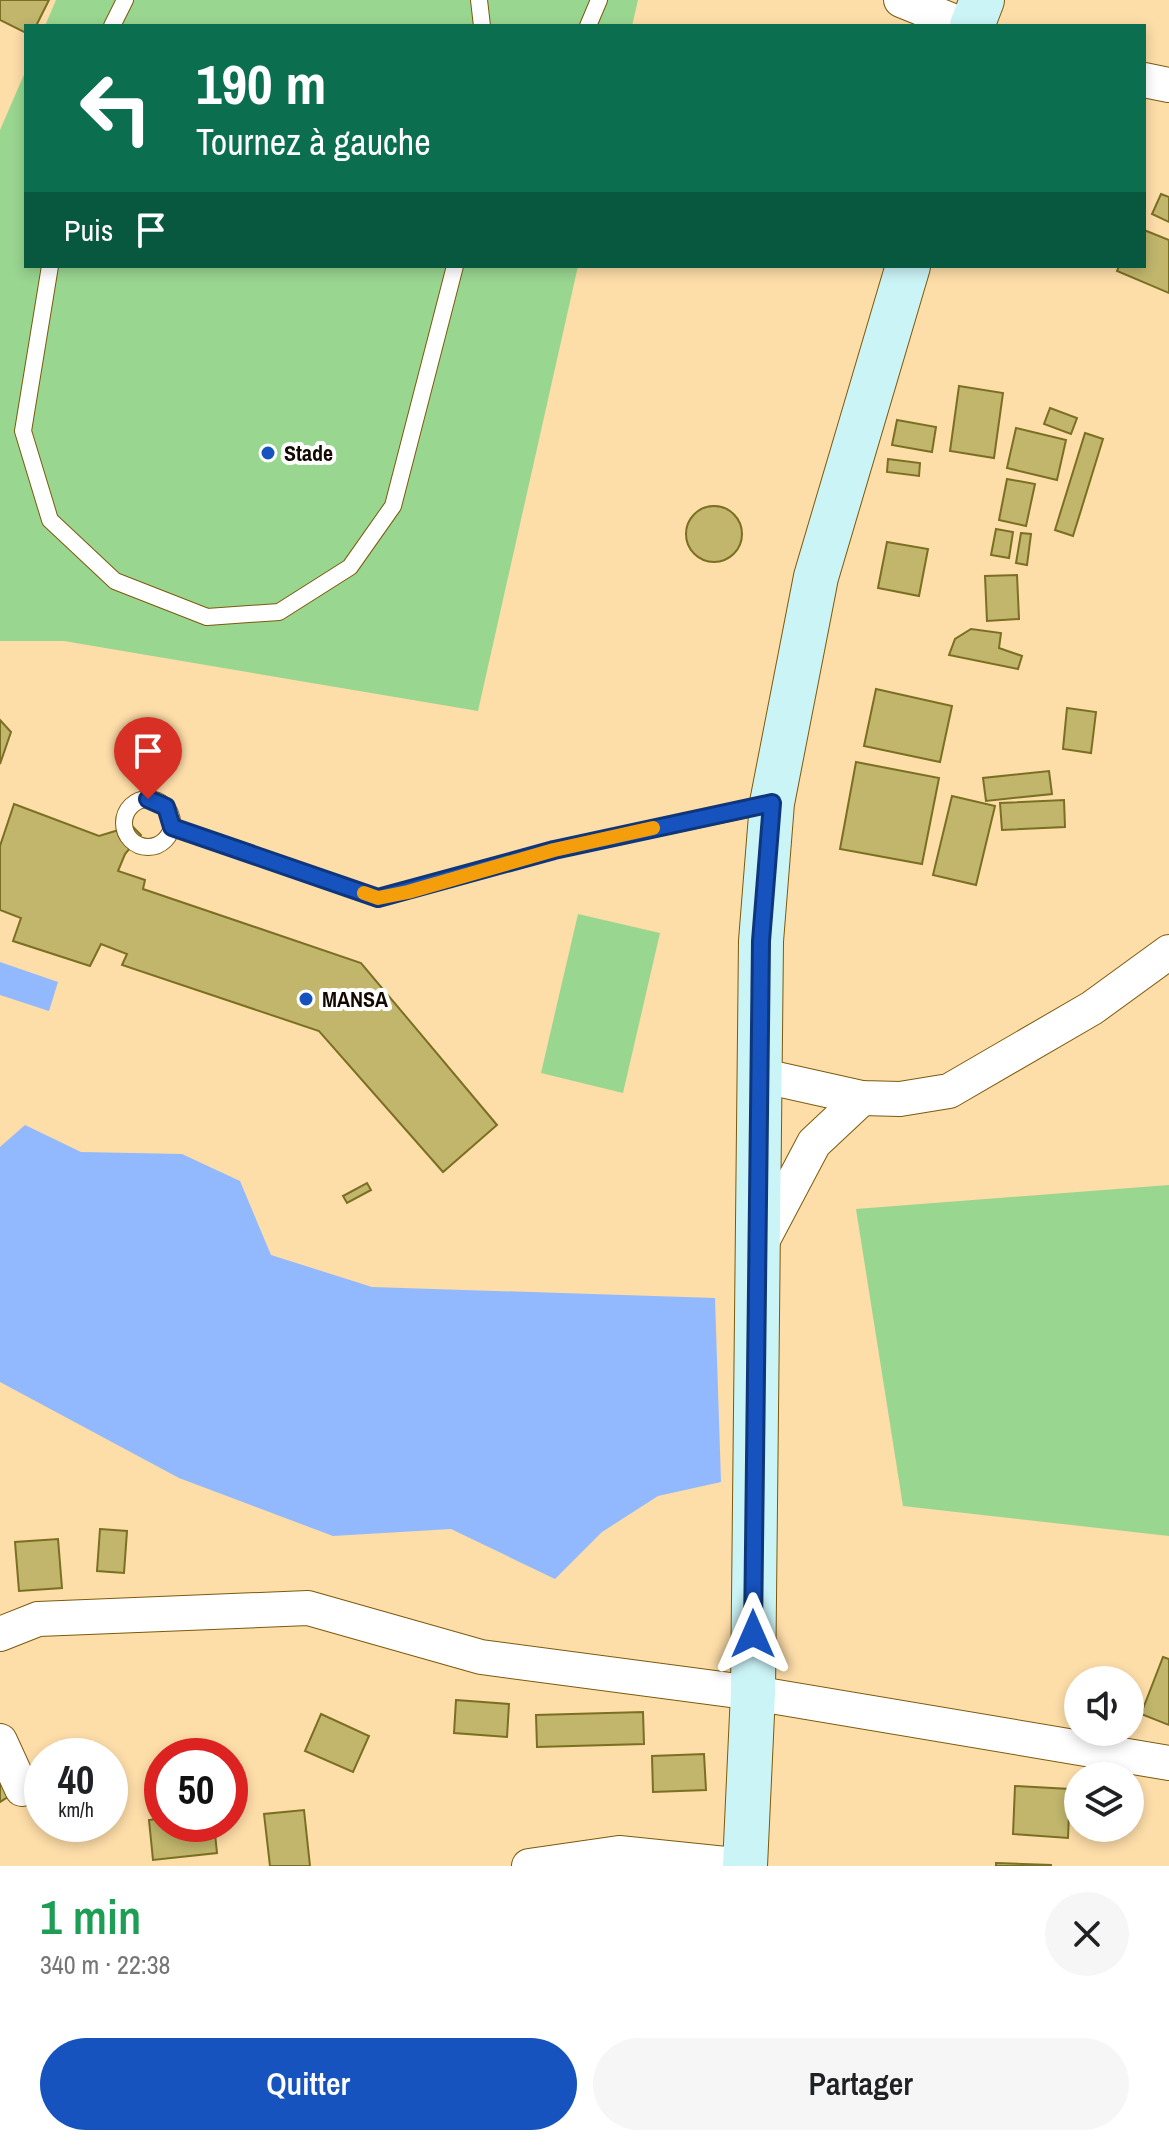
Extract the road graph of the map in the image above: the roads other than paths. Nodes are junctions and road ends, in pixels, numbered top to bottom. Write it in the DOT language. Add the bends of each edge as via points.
graph roads {
  1 [pos="125,0"];
  2 [pos="479,0"];
  3 [pos="599,0"];
  4 [pos="901,0"];
  5 [pos="982,0"];
  6 [pos="113,24"];
  7 [pos="482,24"];
  8 [pos="589,24"];
  9 [pos="960,24"];
  10 [pos="973,24"];
  11 [pos="1146,80"];
  12 [pos="1169,85"];
  13 [pos="50,268"];
  14 [pos="454,268"];
  15 [pos="907,268"];
  16 [pos="772,803"];
  17 [pos="172,827"];
  18 [pos="1169,952"];
  19 [pos="759,1075"];
  20 [pos="862,1098"];
  21 [pos="757,1252"];
  22 [pos="0,1634"];
  23 [pos="753,1693"];
  24 [pos="0,1741"];
  25 [pos="1169,1763"];
  26 [pos="22,1789"];
  27 [pos="529,1866"];
  28 [pos="745,1866"];
  1 -- 6 [label="lane"];
  2 -- 7 [label="lane"];
  3 -- 8 [label="lane"];
  4 -- 9 [label="street"];
  5 -- 10 [label="main road"];
  11 -- 12 [label="street"];
  13 -- 14 [label="lane" via="23,431 50,520 115,581 207,617 279,612 350,567 393,506"];
  15 -- 16 [label="main road" via="816,577"];
  16 -- 17 [label="lane" via="554,850 378,898"];
  16 -- 19 [label="main road" via="761,941"];
  18 -- 20 [label="street" via="1092,1008 949,1091 900,1099"];
  19 -- 20 [label="street"];
  19 -- 21 [label="main road"];
  20 -- 21 [label="street" via="814,1143"];
  21 -- 23 [label="main road"];
  22 -- 23 [label="street" via="38,1619 308,1608 481,1657"];
  23 -- 25 [label="street"];
  23 -- 28 [label="main road"];
  24 -- 26 [label="street"];
  27 -- 28 [label="street" via="619,1853"];
}
